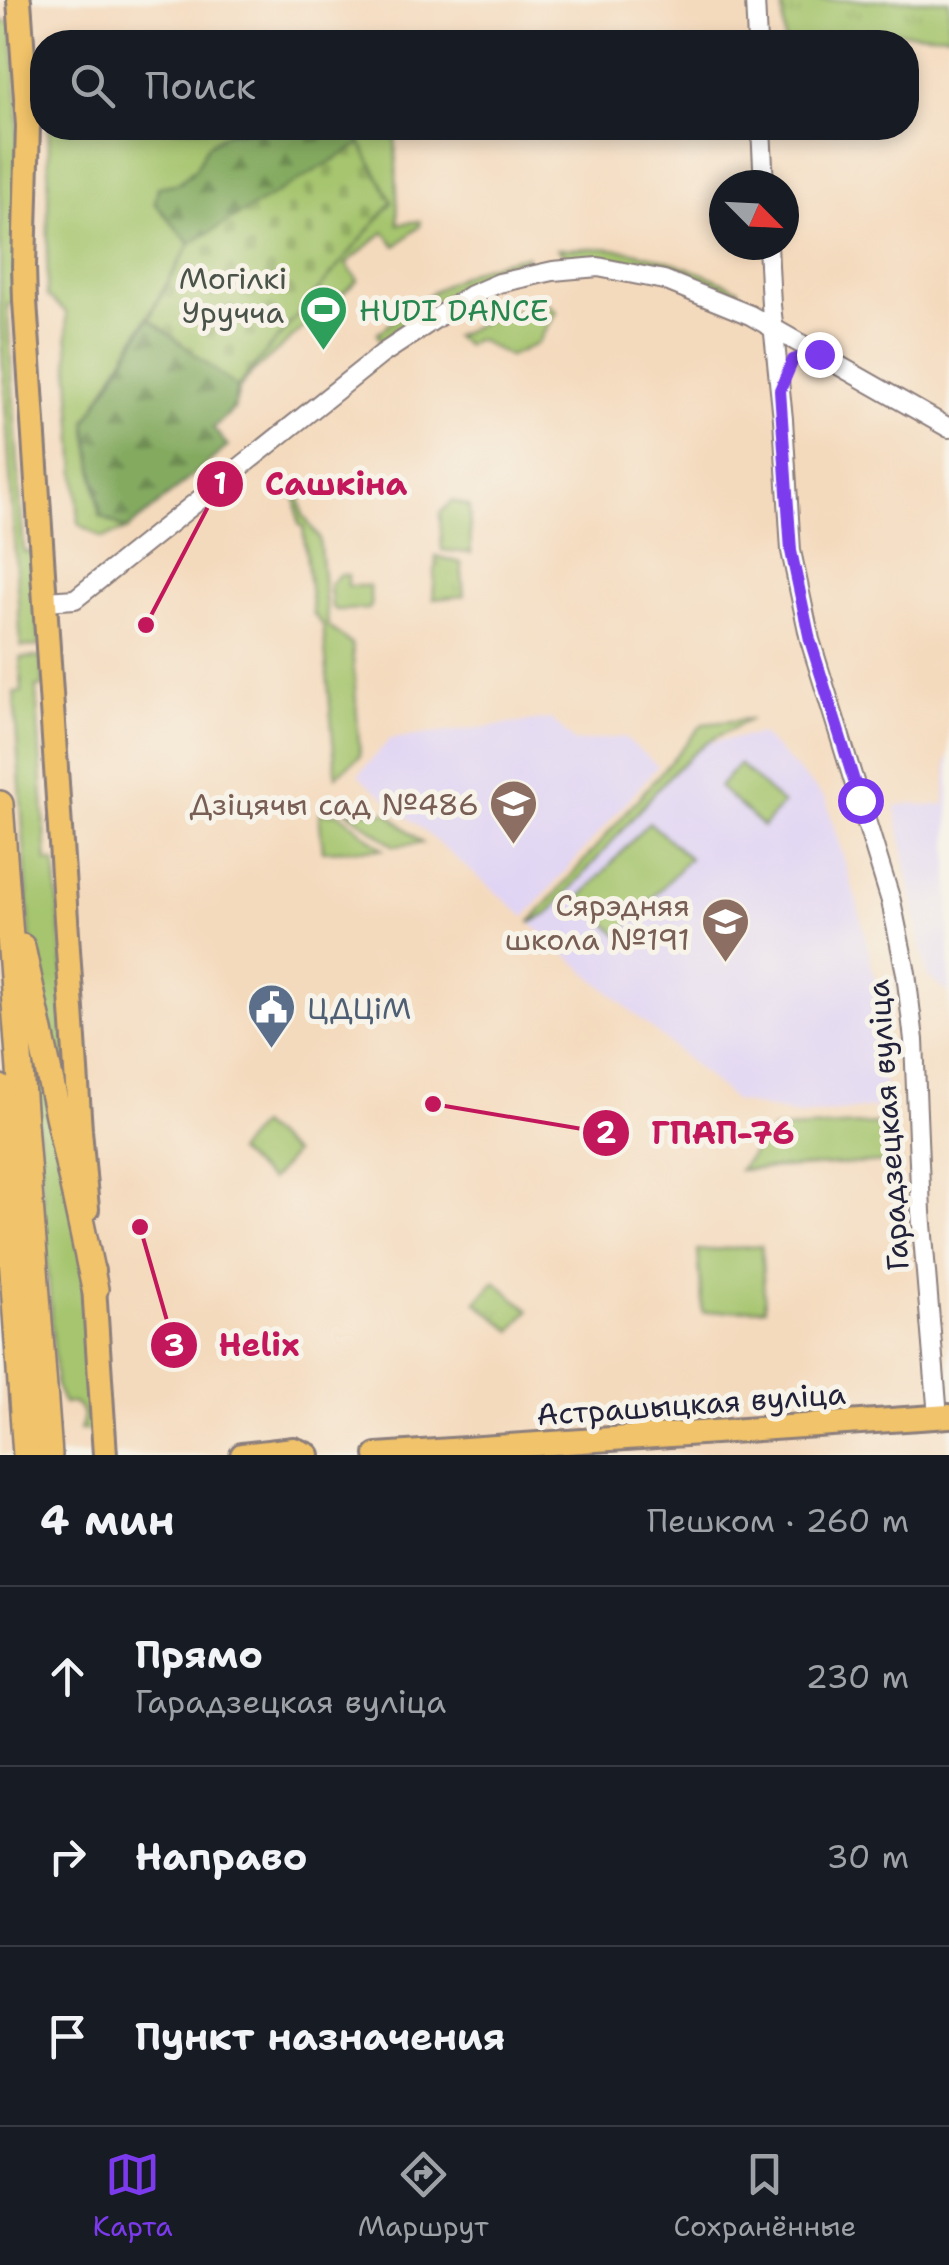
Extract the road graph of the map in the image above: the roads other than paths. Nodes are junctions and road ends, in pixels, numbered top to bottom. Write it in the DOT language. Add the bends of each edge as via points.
graph roads {
  1 [pos="18,0"];
  2 [pos="754,0"];
  3 [pos="756,30"];
  4 [pos="762,140"];
  5 [pos="763,170"];
  6 [pos="769,260"];
  7 [pos="771,305"];
  8 [pos="750,315"];
  9 [pos="775,329"];
  10 [pos="819,354"];
  11 [pos="780,390"];
  12 [pos="949,428"];
  13 [pos="45,601"];
  14 [pos="0,804"];
  15 [pos="4,881"];
  16 [pos="0,1088"];
  17 [pos="95,1289"];
  18 [pos="35,1412"];
  19 [pos="943,1417"];
  20 [pos="26,1455"];
  21 [pos="49,1455"];
  22 [pos="105,1455"];
  23 [pos="242,1455"];
  24 [pos="308,1455"];
  25 [pos="376,1455"];
  1 -- 13 [label="main road" via="28,126 25,301"];
  2 -- 3 [label="street"];
  4 -- 5 [label="street"];
  6 -- 7 [label="street, Гарадзецкая вуліца"];
  7 -- 8 [label="street"];
  7 -- 9 [label="street, Гарадзецкая вуліца"];
  8 -- 9 [label="street"];
  8 -- 13 [label="street" via="664,280 598,267 525,276 471,295 382,354 74,599"];
  9 -- 10 [label="street"];
  9 -- 11 [label="street, Гарадзецкая вуліца"];
  10 -- 11 [label="street" via="793,360"];
  10 -- 12 [label="street"];
  11 -- 19 [label="street, Гарадзецкая вуліца" via="791,551 810,640 891,901 906,973"];
  13 -- 17 [label="main road"];
  14 -- 15 [label="highway"];
  15 -- 17 [label="highway"];
  15 -- 18 [label="highway"];
  16 -- 18 [label="highway"];
  17 -- 22 [label="main road"];
  18 -- 20 [label="highway"];
  18 -- 21 [label="highway"];
  19 -- 25 [label="main road, Астрашыцкая вуліца"];
  23 -- 24 [label="main road" via="294,1449"];
}
